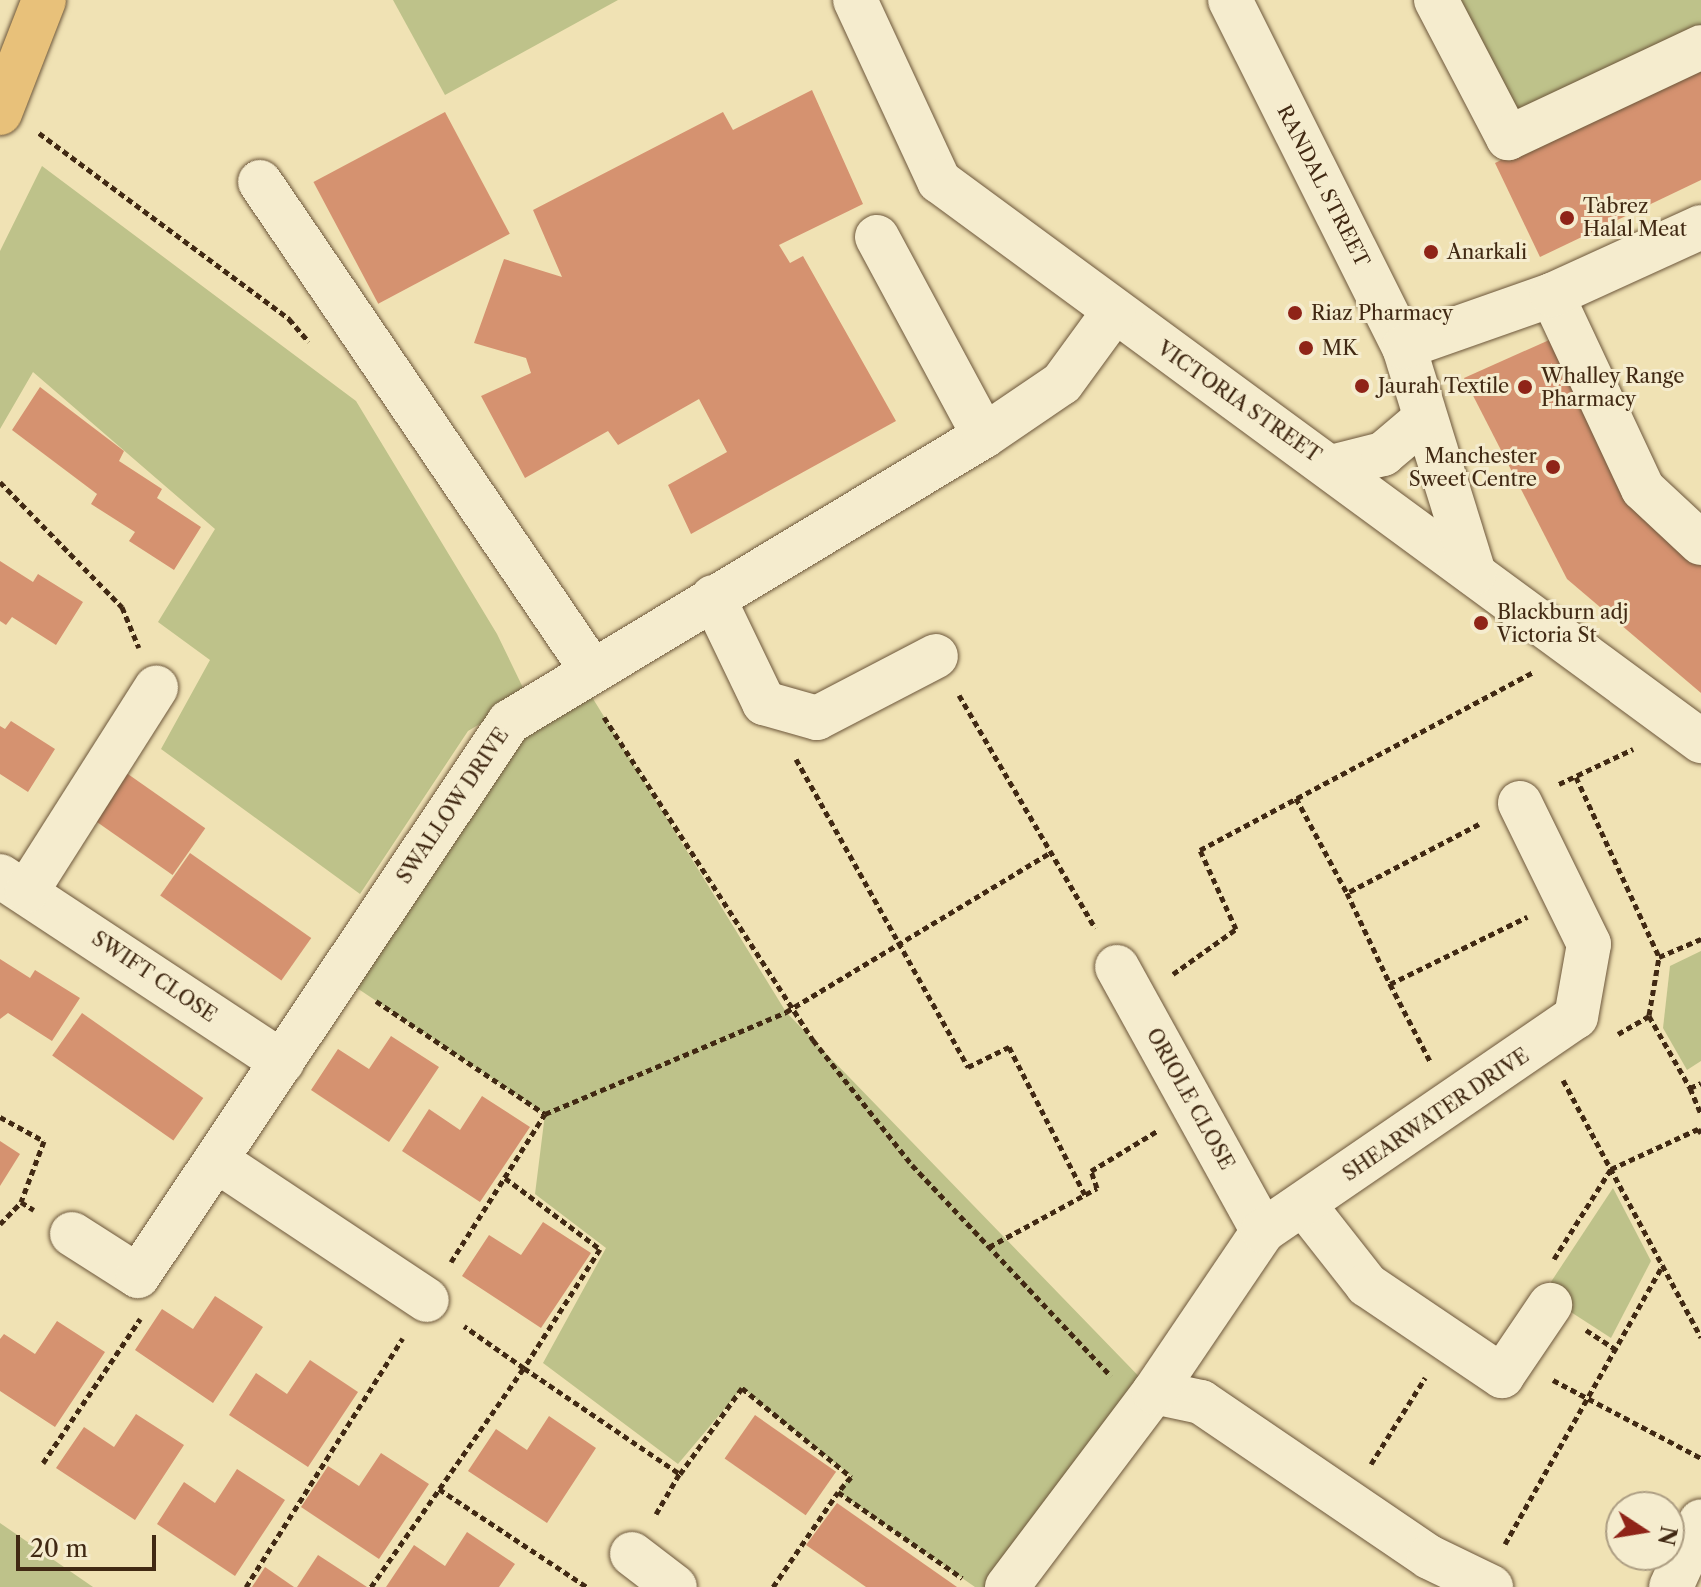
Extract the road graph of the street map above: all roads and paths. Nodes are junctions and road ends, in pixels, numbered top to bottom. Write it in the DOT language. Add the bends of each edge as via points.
graph roads {
  1 [pos="44,0"];
  2 [pos="855,0"];
  3 [pos="1230,0"];
  4 [pos="1436,0"];
  5 [pos="1701,47"];
  6 [pos="18,122"];
  7 [pos="260,182"];
  8 [pos="877,237"];
  9 [pos="1695,240"];
  10 [pos="1552,295"];
  11 [pos="1113,313"];
  12 [pos="1404,347"];
  13 [pos="319,353"];
  14 [pos="1422,421"];
  15 [pos="984,436"];
  16 [pos="1331,467"];
  17 [pos="0,482"];
  18 [pos="1701,543"];
  19 [pos="1474,573"];
  20 [pos="713,597"];
  21 [pos="1577,649"];
  22 [pos="936,656"];
  23 [pos="585,673"];
  24 [pos="156,688"];
  25 [pos="764,703"];
  26 [pos="1701,741"];
  27 [pos="1634,748"];
  28 [pos="1576,777"];
  29 [pos="1296,798"];
  30 [pos="1520,803"];
  31 [pos="1051,852"];
  32 [pos="14,884"];
  33 [pos="1347,893"];
  34 [pos="1567,898"];
  35 [pos="1701,939"];
  36 [pos="900,946"];
  37 [pos="1659,957"];
  38 [pos="339,976"];
  39 [pos="1126,983"];
  40 [pos="1390,984"];
  41 [pos="792,1008"];
  42 [pos="1649,1016"];
  43 [pos="1610,1039"];
  44 [pos="1542,1042"];
  45 [pos="282,1062"];
  46 [pos="1701,1083"];
  47 [pos="1690,1088"];
  48 [pos="1454,1106"];
  49 [pos="1195,1107"];
  50 [pos="545,1114"];
  51 [pos="1701,1114"];
  52 [pos="0,1117"];
  53 [pos="1700,1130"];
  54 [pos="216,1160"];
  55 [pos="1611,1169"];
  56 [pos="505,1178"];
  57 [pos="1085,1195"];
  58 [pos="21,1202"];
  59 [pos="1304,1205"];
  60 [pos="1263,1231"];
  61 [pos="72,1234"];
  62 [pos="989,1247"];
  63 [pos="1663,1265"];
  64 [pos="138,1276"];
  65 [pos="427,1300"];
  66 [pos="1550,1305"];
  67 [pos="1701,1337"];
  68 [pos="1449,1340"];
  69 [pos="1512,1359"];
  70 [pos="524,1368"];
  71 [pos="1587,1398"];
  72 [pos="1148,1400"];
  73 [pos="1701,1458"];
  74 [pos="43,1463"];
  75 [pos="439,1489"];
  76 [pos="838,1492"];
  77 [pos="1347,1501"];
  78 [pos="1701,1521"];
  79 [pos="632,1554"];
  80 [pos="1487,1585"];
  81 [pos="374,1586"];
  82 [pos="246,1587"];
  83 [pos="587,1587"];
  84 [pos="675,1587"];
  85 [pos="773,1587"];
  86 [pos="975,1587"];
  87 [pos="1007,1587"];
  88 [pos="1671,1587"];
  1 -- 6 [label="highway"];
  2 -- 11 [label="street, VICTORIA STREET" via="939,181"];
  3 -- 12 [label="street, RANDAL STREET"];
  4 -- 5 [label="street" via="1508,138"];
  6 -- 13 [label="path" via="289,319"];
  7 -- 23 [label="street" via="310,263 416,403"];
  8 -- 15 [label="street"];
  9 -- 10 [label="street"];
  10 -- 12 [label="street"];
  10 -- 18 [label="street" via="1643,489"];
  11 -- 15 [label="street, SWALLOW DRIVE" via="1062,383"];
  11 -- 16 [label="street, VICTORIA STREET"];
  12 -- 14 [label="street, RANDAL STREET"];
  14 -- 16 [label="street" via="1383,454"];
  14 -- 19 [label="street, RANDAL STREET"];
  15 -- 20 [label="street, SWALLOW DRIVE"];
  16 -- 19 [label="street, VICTORIA STREET"];
  17 -- 24 [label="path" via="122,607"];
  19 -- 21 [label="street, VICTORIA STREET"];
  20 -- 23 [label="street, SWALLOW DRIVE"];
  20 -- 25 [label="street"];
  21 -- 26 [label="street, VICTORIA STREET"];
  21 -- 29 [label="path"];
  22 -- 25 [label="street" via="817,718"];
  22 -- 31 [label="path"];
  23 -- 38 [label="street, SWALLOW DRIVE" via="509,722"];
  23 -- 41 [label="path"];
  24 -- 32 [label="street, SWIFT CLOSE"];
  25 -- 36 [label="path"];
  27 -- 28 [label="path"];
  28 -- 30 [label="path"];
  28 -- 37 [label="path"];
  29 -- 33 [label="path"];
  29 -- 39 [label="path" via="1200,850 1236,929"];
  30 -- 33 [label="path"];
  30 -- 34 [label="street, SHEARWATER DRIVE"];
  31 -- 36 [label="path"];
  31 -- 39 [label="path"];
  32 -- 45 [label="street, SWIFT CLOSE"];
  33 -- 40 [label="path"];
  34 -- 40 [label="path"];
  34 -- 44 [label="street, SHEARWATER DRIVE" via="1589,944 1576,1017"];
  35 -- 37 [label="path"];
  36 -- 41 [label="path"];
  36 -- 57 [label="path" via="968,1067 1009,1047"];
  37 -- 42 [label="path"];
  38 -- 45 [label="street, SWALLOW DRIVE"];
  38 -- 50 [label="path"];
  39 -- 49 [label="street, ORIOLE CLOSE"];
  40 -- 48 [label="path"];
  41 -- 50 [label="path"];
  41 -- 62 [label="path" via="912,1165"];
  42 -- 43 [label="path"];
  42 -- 47 [label="path"];
  44 -- 48 [label="street, SHEARWATER DRIVE"];
  44 -- 55 [label="path"];
  45 -- 54 [label="street, SWALLOW DRIVE"];
  46 -- 47 [label="path"];
  47 -- 51 [label="path"];
  48 -- 59 [label="street, SHEARWATER DRIVE"];
  49 -- 57 [label="path" via="1091,1171 1097,1188"];
  49 -- 60 [label="street, ORIOLE CLOSE"];
  50 -- 56 [label="path"];
  52 -- 58 [label="path" via="44,1141"];
  53 -- 55 [label="path"];
  54 -- 64 [label="street, SWALLOW DRIVE"];
  54 -- 65 [label="street"];
  55 -- 63 [label="path"];
  56 -- 65 [label="path"];
  56 -- 70 [label="path" via="600,1249"];
  57 -- 62 [label="path"];
  59 -- 60 [label="street, SHEARWATER DRIVE"];
  59 -- 68 [label="street" via="1367,1285"];
  60 -- 72 [label="street, SHEARWATER DRIVE"];
  61 -- 64 [label="street"];
  62 -- 72 [label="path"];
  63 -- 67 [label="path"];
  63 -- 71 [label="path"];
  64 -- 74 [label="path" via="144,1313"];
  65 -- 70 [label="path"];
  65 -- 82 [label="path"];
  66 -- 69 [label="street"];
  68 -- 69 [label="street" via="1502,1376"];
  68 -- 77 [label="path"];
  69 -- 71 [label="path"];
  70 -- 75 [label="path"];
  70 -- 76 [label="path" via="680,1474 742,1388 851,1477"];
  71 -- 73 [label="path"];
  71 -- 80 [label="path"];
  72 -- 77 [label="street" via="1201,1402"];
  72 -- 87 [label="street, SHEARWATER DRIVE"];
  75 -- 81 [label="path"];
  75 -- 83 [label="path"];
  76 -- 85 [label="path"];
  76 -- 86 [label="path"];
  77 -- 80 [label="street" via="1429,1557"];
  78 -- 88 [label="street"];
  79 -- 84 [label="street"];
}
